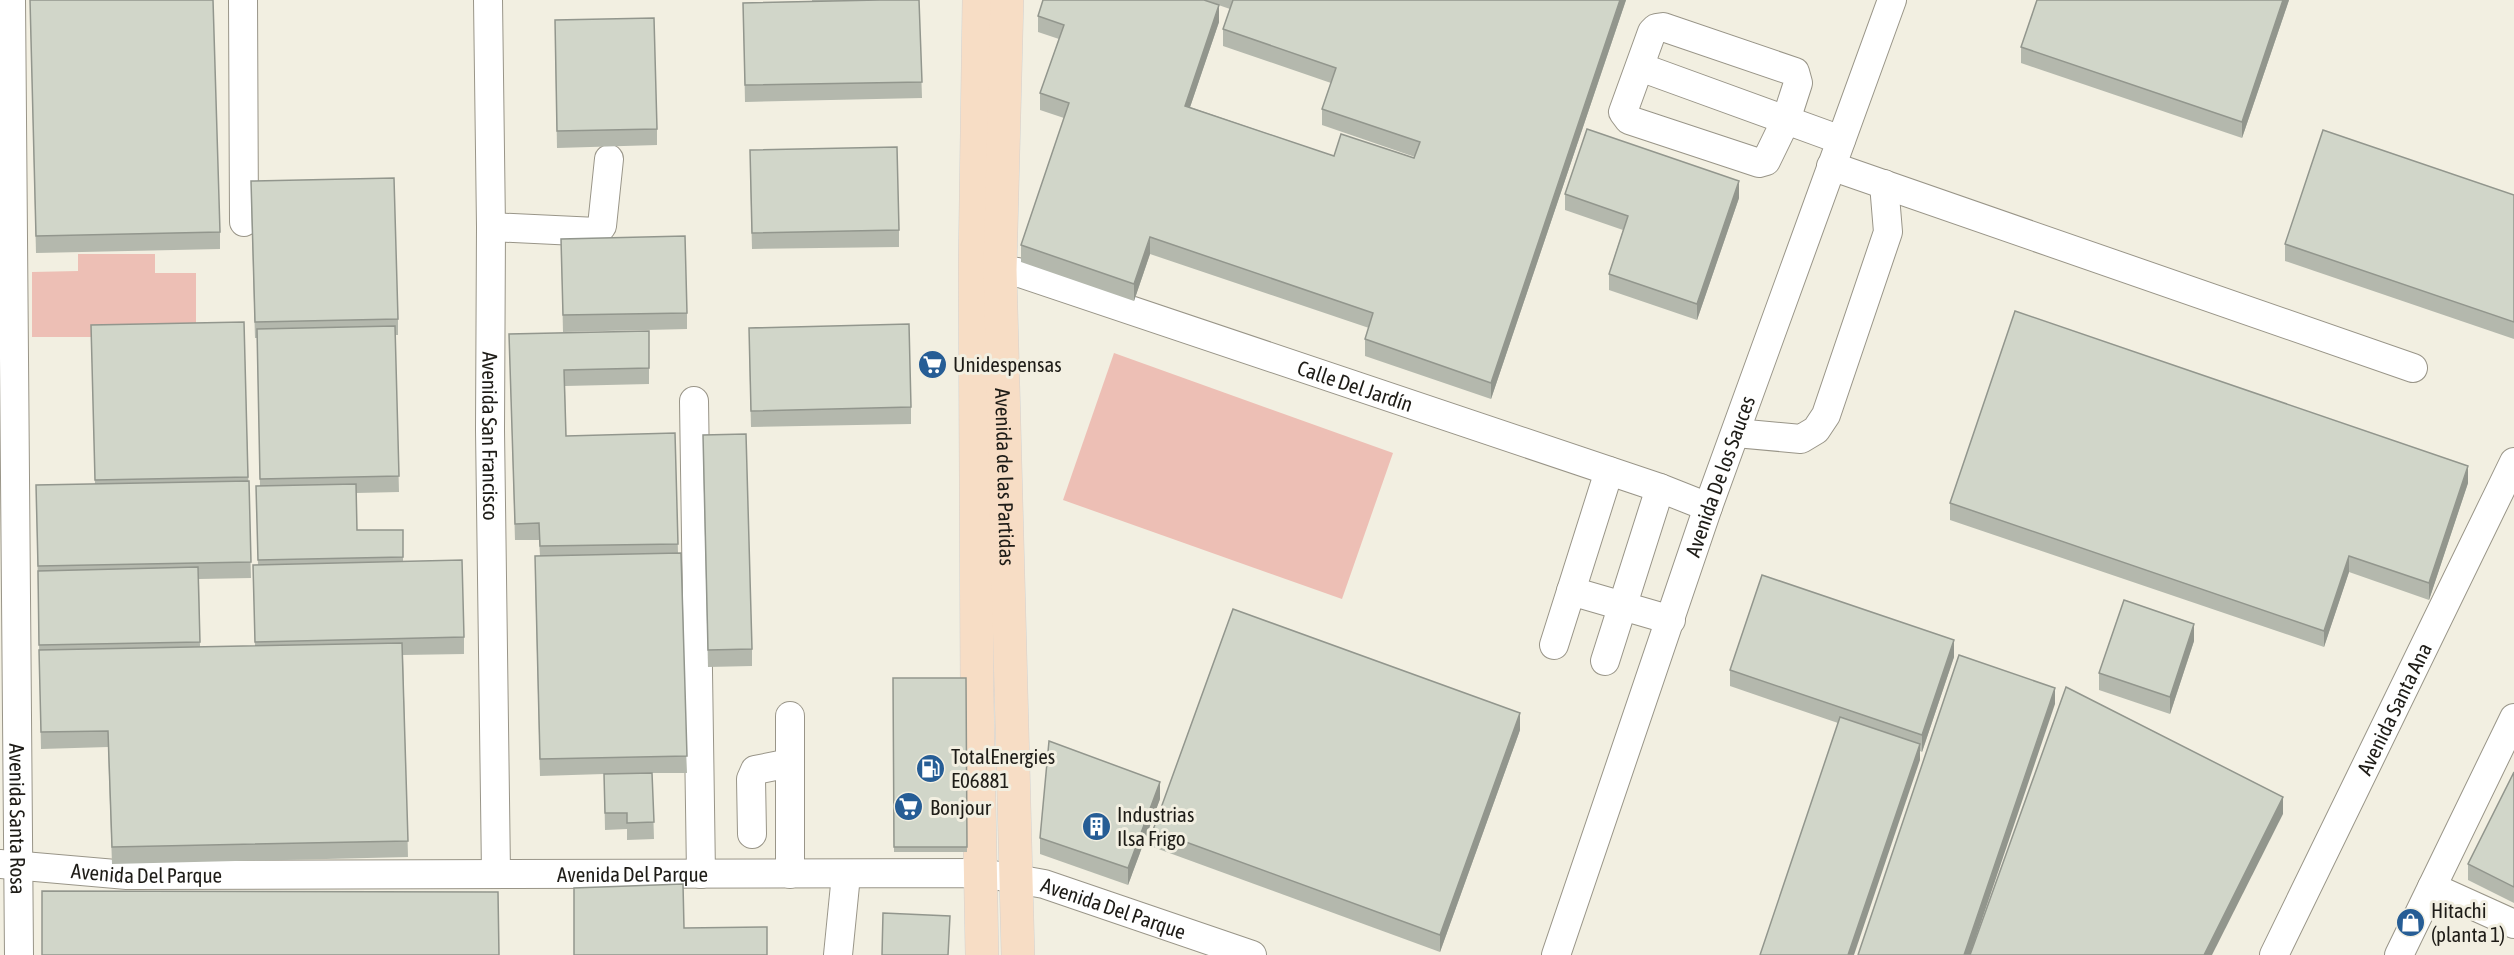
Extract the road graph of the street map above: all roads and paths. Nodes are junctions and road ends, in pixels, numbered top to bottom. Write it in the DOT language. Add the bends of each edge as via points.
graph roads {
  1 [pos="10,0"];
  2 [pos="243,0"];
  3 [pos="488,0"];
  4 [pos="979,0"];
  5 [pos="1007,0"];
  6 [pos="1892,0"];
  7 [pos="1640,67"];
  8 [pos="1786,120"];
  9 [pos="1836,153"];
  10 [pos="609,159"];
  11 [pos="1884,184"];
  12 [pos="244,222"];
  13 [pos="491,227"];
  14 [pos="1000,270"];
  15 [pos="2413,368"];
  16 [pos="694,401"];
  17 [pos="8,429"];
  18 [pos="1736,433"];
  19 [pos="2514,462"];
  20 [pos="1609,471"];
  21 [pos="1660,488"];
  22 [pos="1708,507"];
  23 [pos="1571,591"];
  24 [pos="1622,606"];
  25 [pos="1671,620"];
  26 [pos="1554,645"];
  27 [pos="1605,661"];
  28 [pos="790,716"];
  29 [pos="2514,718"];
  30 [pos="790,763"];
  31 [pos="753,834"];
  32 [pos="9,865"];
  33 [pos="496,873"];
  34 [pos="982,873"];
  35 [pos="701,874"];
  36 [pos="790,874"];
  37 [pos="846,875"];
  38 [pos="1017,877"];
  39 [pos="2432,887"];
  40 [pos="2514,924"];
  41 [pos="19,955"];
  42 [pos="838,955"];
  43 [pos="982,955"];
  44 [pos="1018,955"];
  45 [pos="1252,955"];
  46 [pos="1556,955"];
  47 [pos="2274,955"];
  48 [pos="2399,955"];
  1 -- 17 [label="street, Avenida Santa Rosa"];
  2 -- 12 [label="street"];
  3 -- 13 [label="street, Avenida San Francisco"];
  4 -- 34 [label="main road, Avenida de las Partidas" via="965,692 969,840"];
  5 -- 14 [label="main road, Avenida de las Partidas"];
  6 -- 9 [label="street, Avenida De los Sauces"];
  7 -- 8 [label="street"];
  7 -- 8 [label="street" via="1652,32 1663,27 1795,72 1798,83"];
  7 -- 8 [label="street" via="1623,112 1629,120 1759,163 1770,158"];
  8 -- 9 [label="street"];
  9 -- 11 [label="street"];
  9 -- 18 [label="street, Avenida De los Sauces"];
  10 -- 13 [label="street" via="602,226 597,232"];
  11 -- 15 [label="street"];
  11 -- 18 [label="street" via="1888,232 1826,415 1816,430 1801,439"];
  13 -- 33 [label="street, Avenida San Francisco"];
  14 -- 20 [label="street, Calle Del Jardín" via="1017,272"];
  14 -- 38 [label="main road, Avenida de las Partidas"];
  16 -- 35 [label="street"];
  17 -- 32 [label="street, Avenida Santa Rosa"];
  18 -- 22 [label="street, Avenida De los Sauces"];
  19 -- 47 [label="street, Avenida Santa Ana"];
  20 -- 21 [label="street, Calle Del Jardín"];
  20 -- 23 [label="street"];
  21 -- 22 [label="street, Calle Del Jardín"];
  21 -- 24 [label="street"];
  22 -- 25 [label="street, Avenida De los Sauces"];
  23 -- 24 [label="street"];
  23 -- 26 [label="street"];
  24 -- 25 [label="street"];
  24 -- 27 [label="street"];
  25 -- 46 [label="street, Avenida De los Sauces"];
  28 -- 30 [label="street"];
  29 -- 39 [label="street"];
  30 -- 31 [label="street" via="755,770 751,779"];
  30 -- 36 [label="street"];
  32 -- 33 [label="street, Avenida Del Parque" via="127,875"];
  32 -- 41 [label="street, Avenida Santa Rosa"];
  33 -- 35 [label="street, Avenida Del Parque"];
  34 -- 37 [label="street, Avenida Del Parque"];
  34 -- 38 [label="street, Avenida Del Parque"];
  34 -- 43 [label="main road, Avenida de las Partidas"];
  35 -- 36 [label="street, Avenida Del Parque"];
  36 -- 37 [label="street, Avenida Del Parque"];
  37 -- 42 [label="street"];
  38 -- 44 [label="main road, Avenida de las Partidas"];
  38 -- 45 [label="street, Avenida Del Parque"];
  39 -- 40 [label="street"];
  39 -- 48 [label="street"];
}
